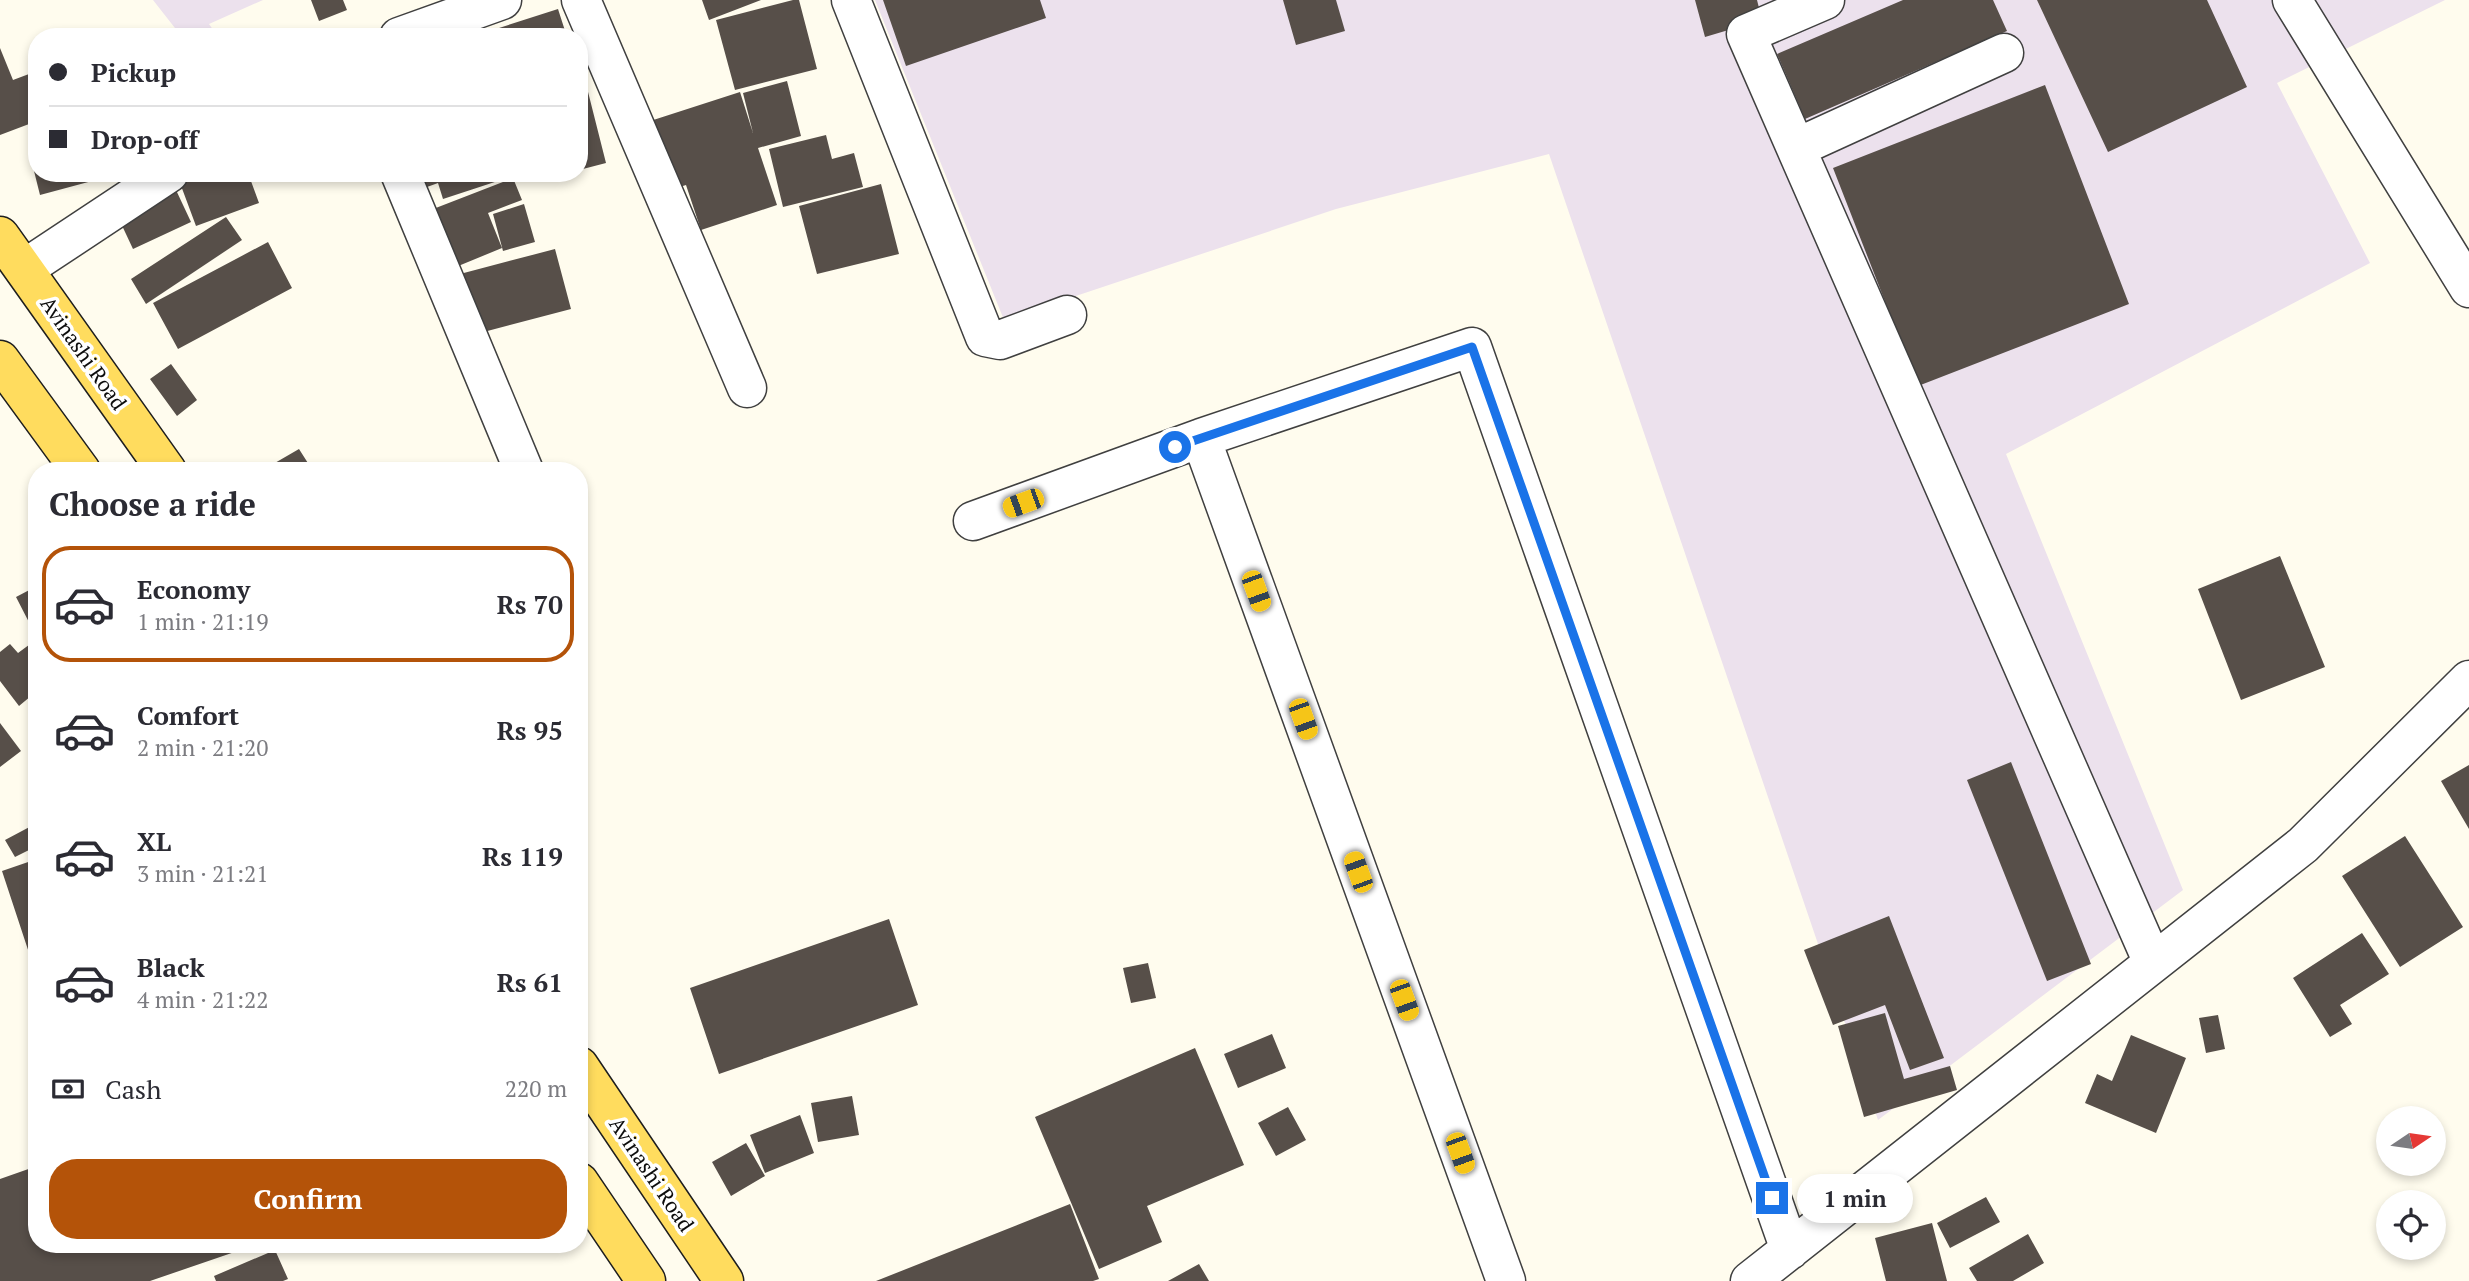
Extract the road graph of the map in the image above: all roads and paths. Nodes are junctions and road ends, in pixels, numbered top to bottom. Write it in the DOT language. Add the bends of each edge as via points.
graph roads {
  1 [pos="502,0"];
  2 [pos="581,0"];
  3 [pos="851,0"];
  4 [pos="1825,0"];
  5 [pos="2292,0"];
  6 [pos="424,28"];
  7 [pos="2004,52"];
  8 [pos="1796,148"];
  9 [pos="155,182"];
  10 [pos="404,182"];
  11 [pos="0,236"];
  12 [pos="24,269"];
  13 [pos="2469,288"];
  14 [pos="1068,315"];
  15 [pos="0,360"];
  16 [pos="747,388"];
  17 [pos="1201,438"];
  18 [pos="74,462"];
  19 [pos="161,462"];
  20 [pos="520,462"];
  21 [pos="972,521"];
  22 [pos="2469,680"];
  23 [pos="2153,963"];
  24 [pos="588,1079"];
  25 [pos="588,1195"];
  26 [pos="1790,1250"];
  27 [pos="646,1281"];
  28 [pos="724,1281"];
  29 [pos="1506,1281"];
  30 [pos="1750,1281"];
  1 -- 6 [label="street"];
  2 -- 16 [label="street"];
  3 -- 14 [label="street" via="985,337 1000,340"];
  4 -- 8 [label="street" via="1746,34"];
  5 -- 13 [label="street"];
  7 -- 8 [label="street"];
  8 -- 23 [label="street"];
  9 -- 12 [label="street"];
  10 -- 20 [label="street"];
  11 -- 12 [label="main road, Avinashi Road"];
  12 -- 19 [label="main road, Avinashi Road"];
  15 -- 18 [label="main road"];
  17 -- 21 [label="street"];
  17 -- 26 [label="street" via="1472,347"];
  17 -- 29 [label="street"];
  22 -- 23 [label="street" via="2303,845"];
  23 -- 26 [label="street"];
  24 -- 28 [label="main road, Avinashi Road"];
  25 -- 27 [label="main road"];
  26 -- 30 [label="street"];
}
